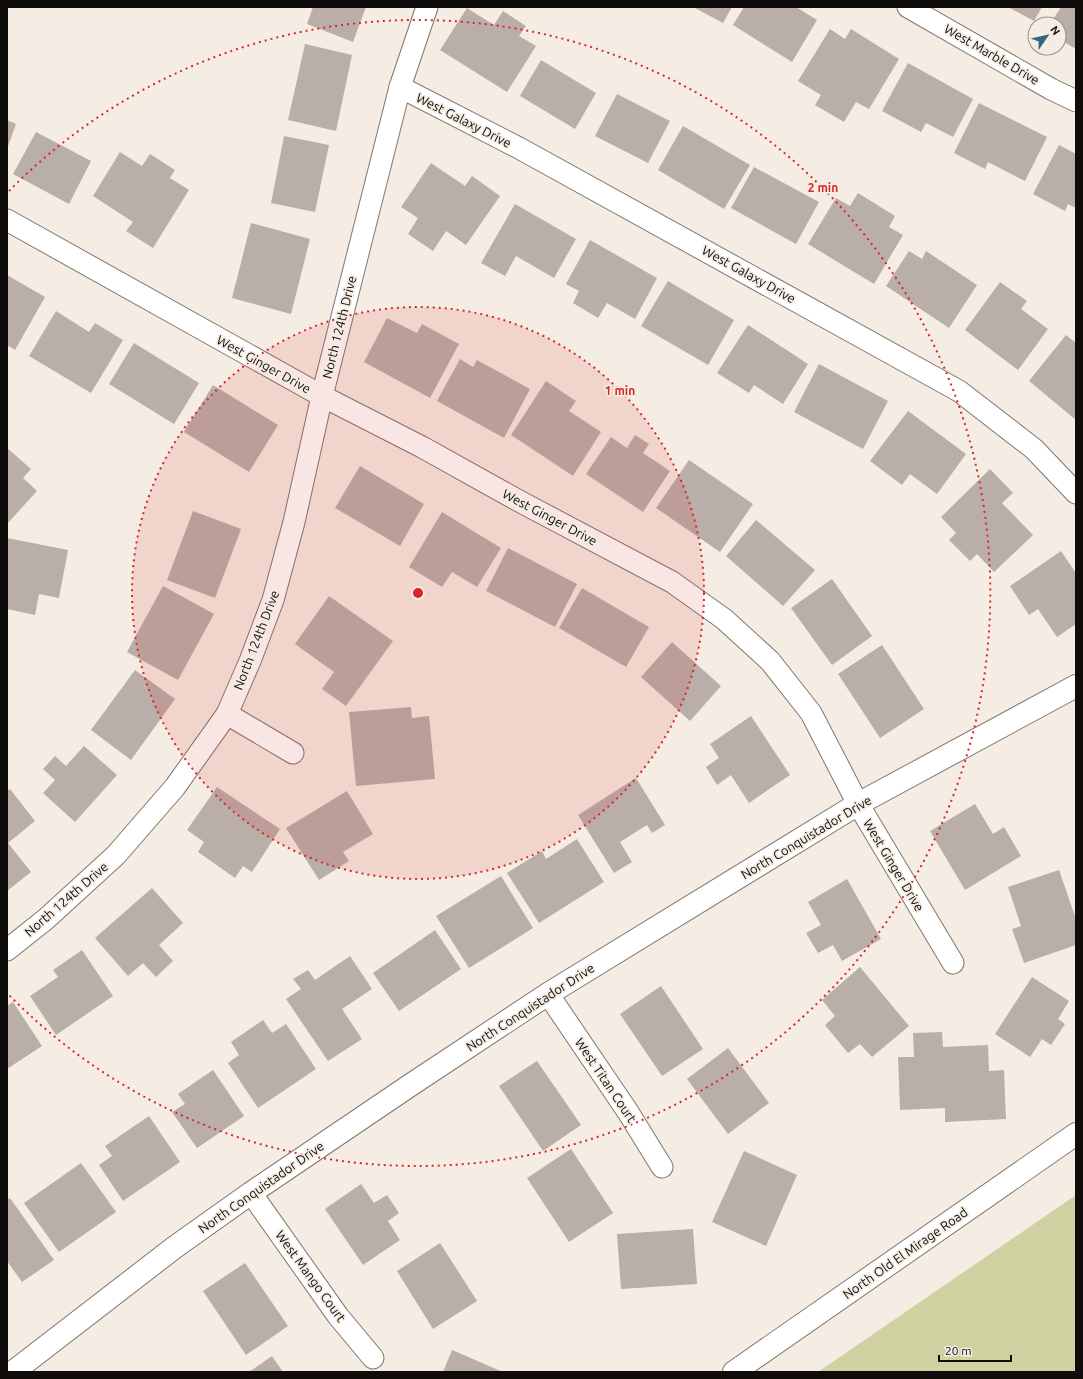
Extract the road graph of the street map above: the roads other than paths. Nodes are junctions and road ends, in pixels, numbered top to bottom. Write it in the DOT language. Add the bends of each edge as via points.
graph roads {
  1 [pos="427,7"];
  2 [pos="908,7"];
  3 [pos="400,87"];
  4 [pos="1076,101"];
  5 [pos="7,220"];
  6 [pos="322,396"];
  7 [pos="1076,493"];
  8 [pos="1076,686"];
  9 [pos="227,714"];
  10 [pos="293,753"];
  11 [pos="858,804"];
  12 [pos="7,950"];
  13 [pos="953,963"];
  14 [pos="548,994"];
  15 [pos="1076,1134"];
  16 [pos="662,1167"];
  17 [pos="251,1193"];
  18 [pos="373,1358"];
  19 [pos="13,1372"];
  20 [pos="734,1372"];
  1 -- 3 [label="street, North 124th Drive"];
  2 -- 4 [label="street, West Marble Drive"];
  3 -- 6 [label="street, North 124th Drive"];
  3 -- 7 [label="street, West Galaxy Drive" via="519,148 959,390 1034,450"];
  5 -- 6 [label="street, West Ginger Drive"];
  6 -- 9 [label="street, North 124th Drive" via="294,522 273,600"];
  6 -- 11 [label="street, West Ginger Drive" via="672,582 724,619 770,662 811,713"];
  8 -- 11 [label="street, North Conquistador Drive"];
  9 -- 10 [label="street"];
  9 -- 12 [label="street, North 124th Drive" via="174,787 116,855 46,919"];
  11 -- 13 [label="street, West Ginger Drive"];
  11 -- 14 [label="street, North Conquistador Drive"];
  14 -- 16 [label="street, West Titan Court"];
  14 -- 17 [label="street, North Conquistador Drive"];
  15 -- 20 [label="street, North Old El Mirage Road"];
  17 -- 18 [label="street, West Mango Court" via="338,1316"];
  17 -- 19 [label="street, North Conquistador Drive" via="175,1247"];
}
